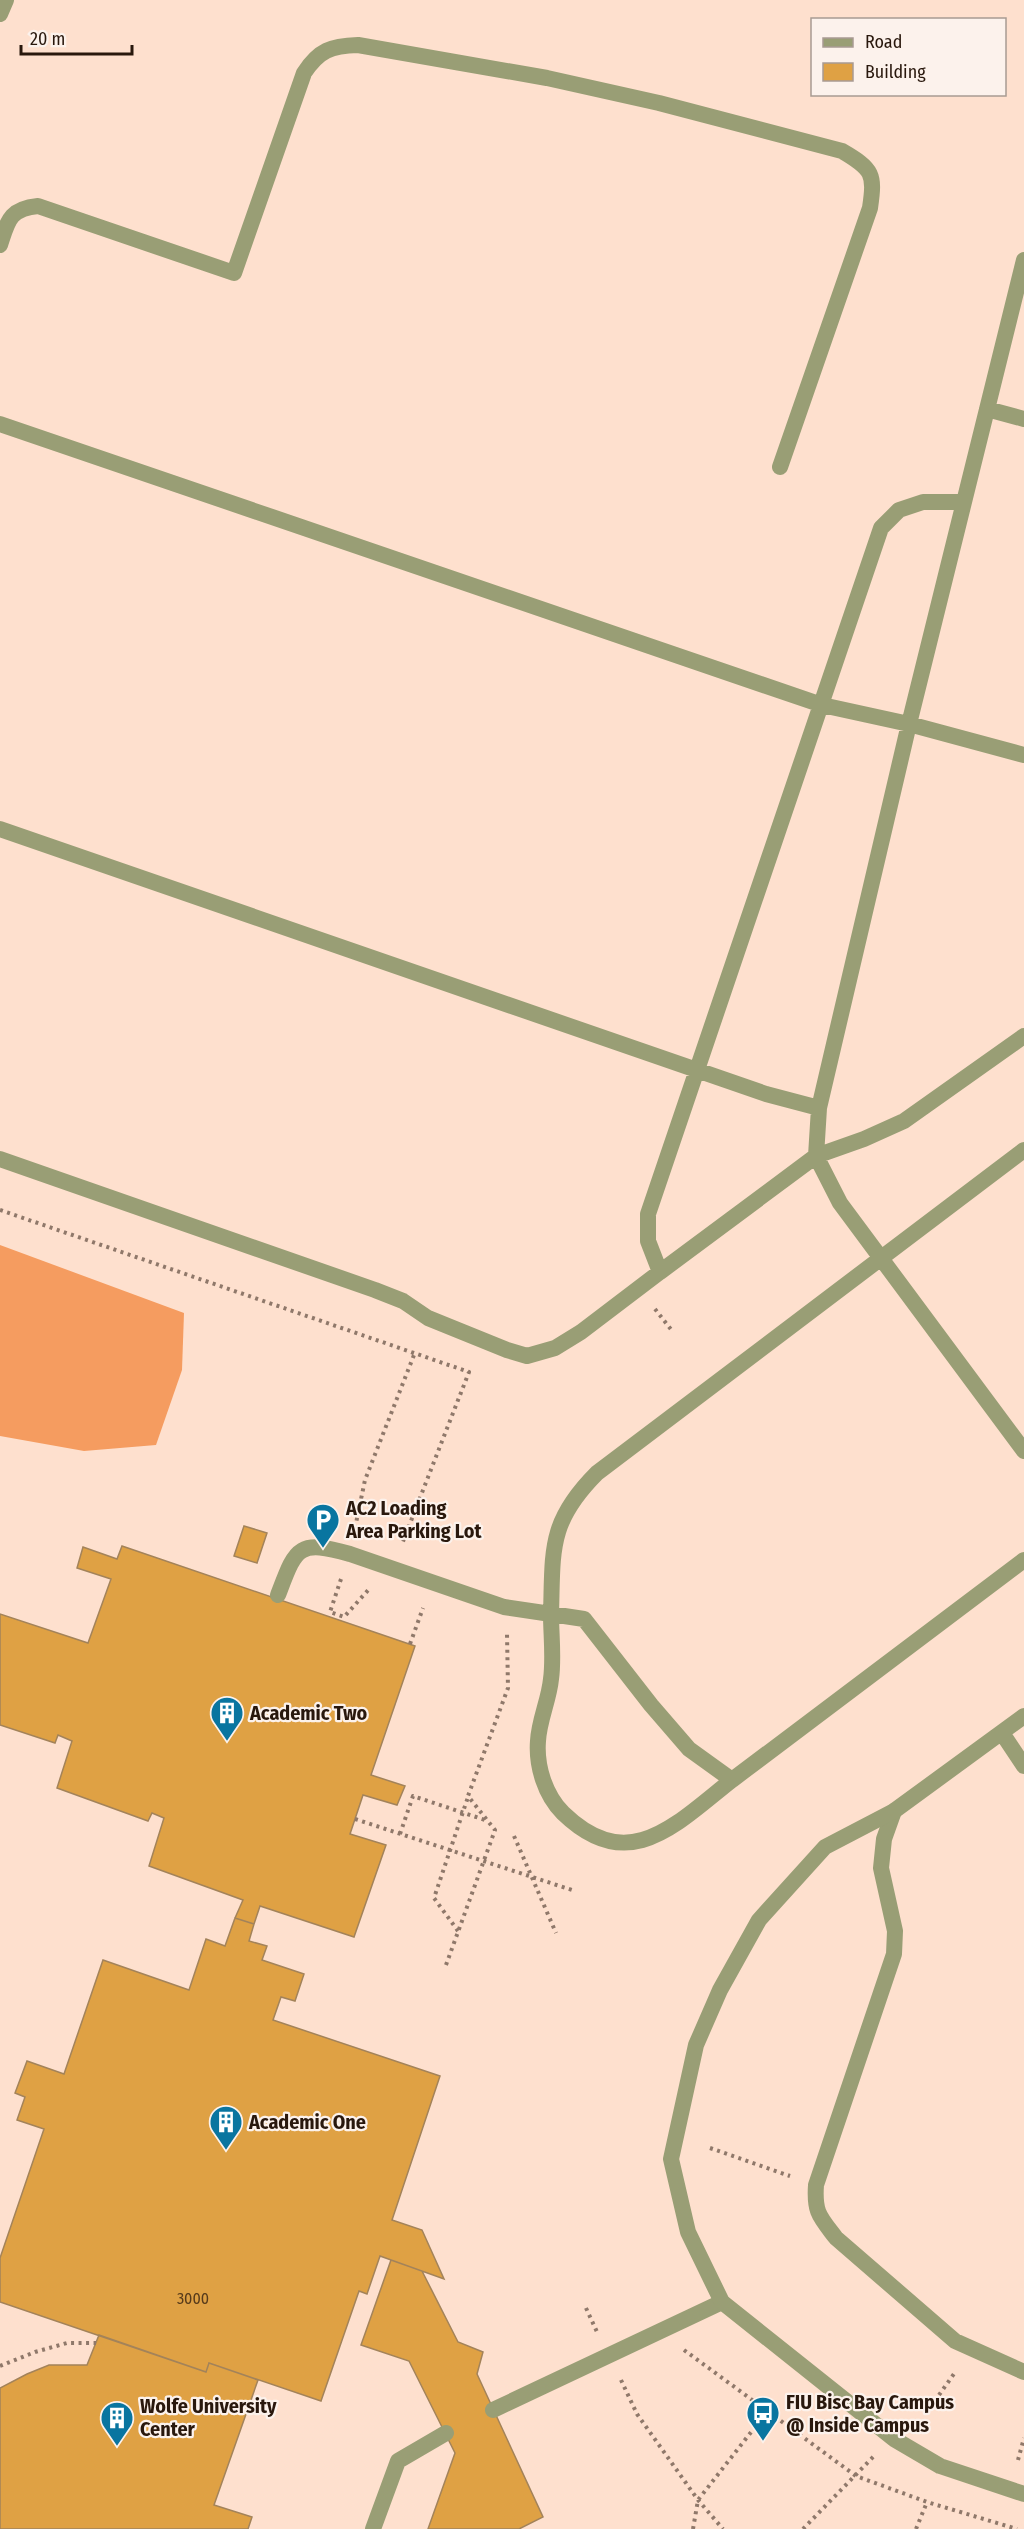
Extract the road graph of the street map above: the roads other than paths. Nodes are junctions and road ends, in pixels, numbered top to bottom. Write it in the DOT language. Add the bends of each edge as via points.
graph roads {
  1 [pos="6,0"];
  2 [pos="0,14"];
  3 [pos="0,245"];
  4 [pos="1024,260"];
  5 [pos="987,409"];
  6 [pos="1024,418"];
  7 [pos="0,424"];
  8 [pos="780,467"];
  9 [pos="964,502"];
  10 [pos="822,705"];
  11 [pos="909,724"];
  12 [pos="1024,755"];
  13 [pos="0,829"];
  14 [pos="1024,1036"];
  15 [pos="697,1068"];
  16 [pos="819,1108"];
  17 [pos="1024,1150"];
  18 [pos="816,1155"];
  19 [pos="0,1159"];
  20 [pos="880,1258"];
  21 [pos="660,1272"];
  22 [pos="1024,1451"];
  23 [pos="1024,1560"];
  24 [pos="278,1595"];
  25 [pos="551,1614"];
  26 [pos="1024,1716"];
  27 [pos="1002,1732"];
  28 [pos="1024,1766"];
  29 [pos="732,1780"];
  30 [pos="894,1811"];
  31 [pos="722,2302"];
  32 [pos="1024,2372"];
  33 [pos="493,2410"];
  34 [pos="446,2433"];
  35 [pos="1024,2494"];
  36 [pos="373,2529"];
  1 -- 2 [label="street"];
  3 -- 8 [label="street" via="9,218 23,208 38,207 234,273 304,73 312,60 327,49 344,46 358,45 547,78 842,151 867,170 873,183 870,208"];
  4 -- 5 [label="street"];
  5 -- 6 [label="street"];
  5 -- 9 [label="street"];
  7 -- 10 [label="street"];
  9 -- 10 [label="street" via="923,502 899,510 881,528"];
  9 -- 11 [label="street"];
  10 -- 11 [label="street"];
  10 -- 15 [label="street"];
  11 -- 12 [label="street"];
  11 -- 16 [label="street"];
  13 -- 15 [label="street"];
  14 -- 18 [label="street" via="904,1121"];
  15 -- 16 [label="street" via="766,1094"];
  15 -- 21 [label="street" via="648,1214 648,1241"];
  16 -- 18 [label="street"];
  17 -- 20 [label="street"];
  18 -- 20 [label="street" via="840,1203"];
  18 -- 21 [label="street"];
  19 -- 21 [label="street" via="385,1293 428,1318 528,1356 555,1348"];
  20 -- 22 [label="street"];
  20 -- 25 [label="street" via="597,1473 575,1495 561,1519 555,1541"];
  23 -- 29 [label="street"];
  24 -- 25 [label="street" via="293,1557 309,1546 327,1547 509,1608"];
  25 -- 29 [label="street" via="584,1619 651,1706 690,1749"];
  25 -- 29 [label="street" via="551,1678 538,1751 542,1779 556,1806 576,1825 598,1838 626,1845 653,1837 678,1822"];
  26 -- 27 [label="street"];
  27 -- 28 [label="street"];
  27 -- 30 [label="street"];
  30 -- 31 [label="street" via="825,1847 759,1920 720,1990 696,2045 671,2159 688,2232"];
  30 -- 32 [label="street" via="884,1839 881,1868 895,1931 894,1954 816,2185 814,2205 836,2238 956,2341"];
  31 -- 33 [label="street"];
  31 -- 35 [label="street" via="894,2439 940,2466"];
  34 -- 36 [label="street" via="398,2461"];
}
